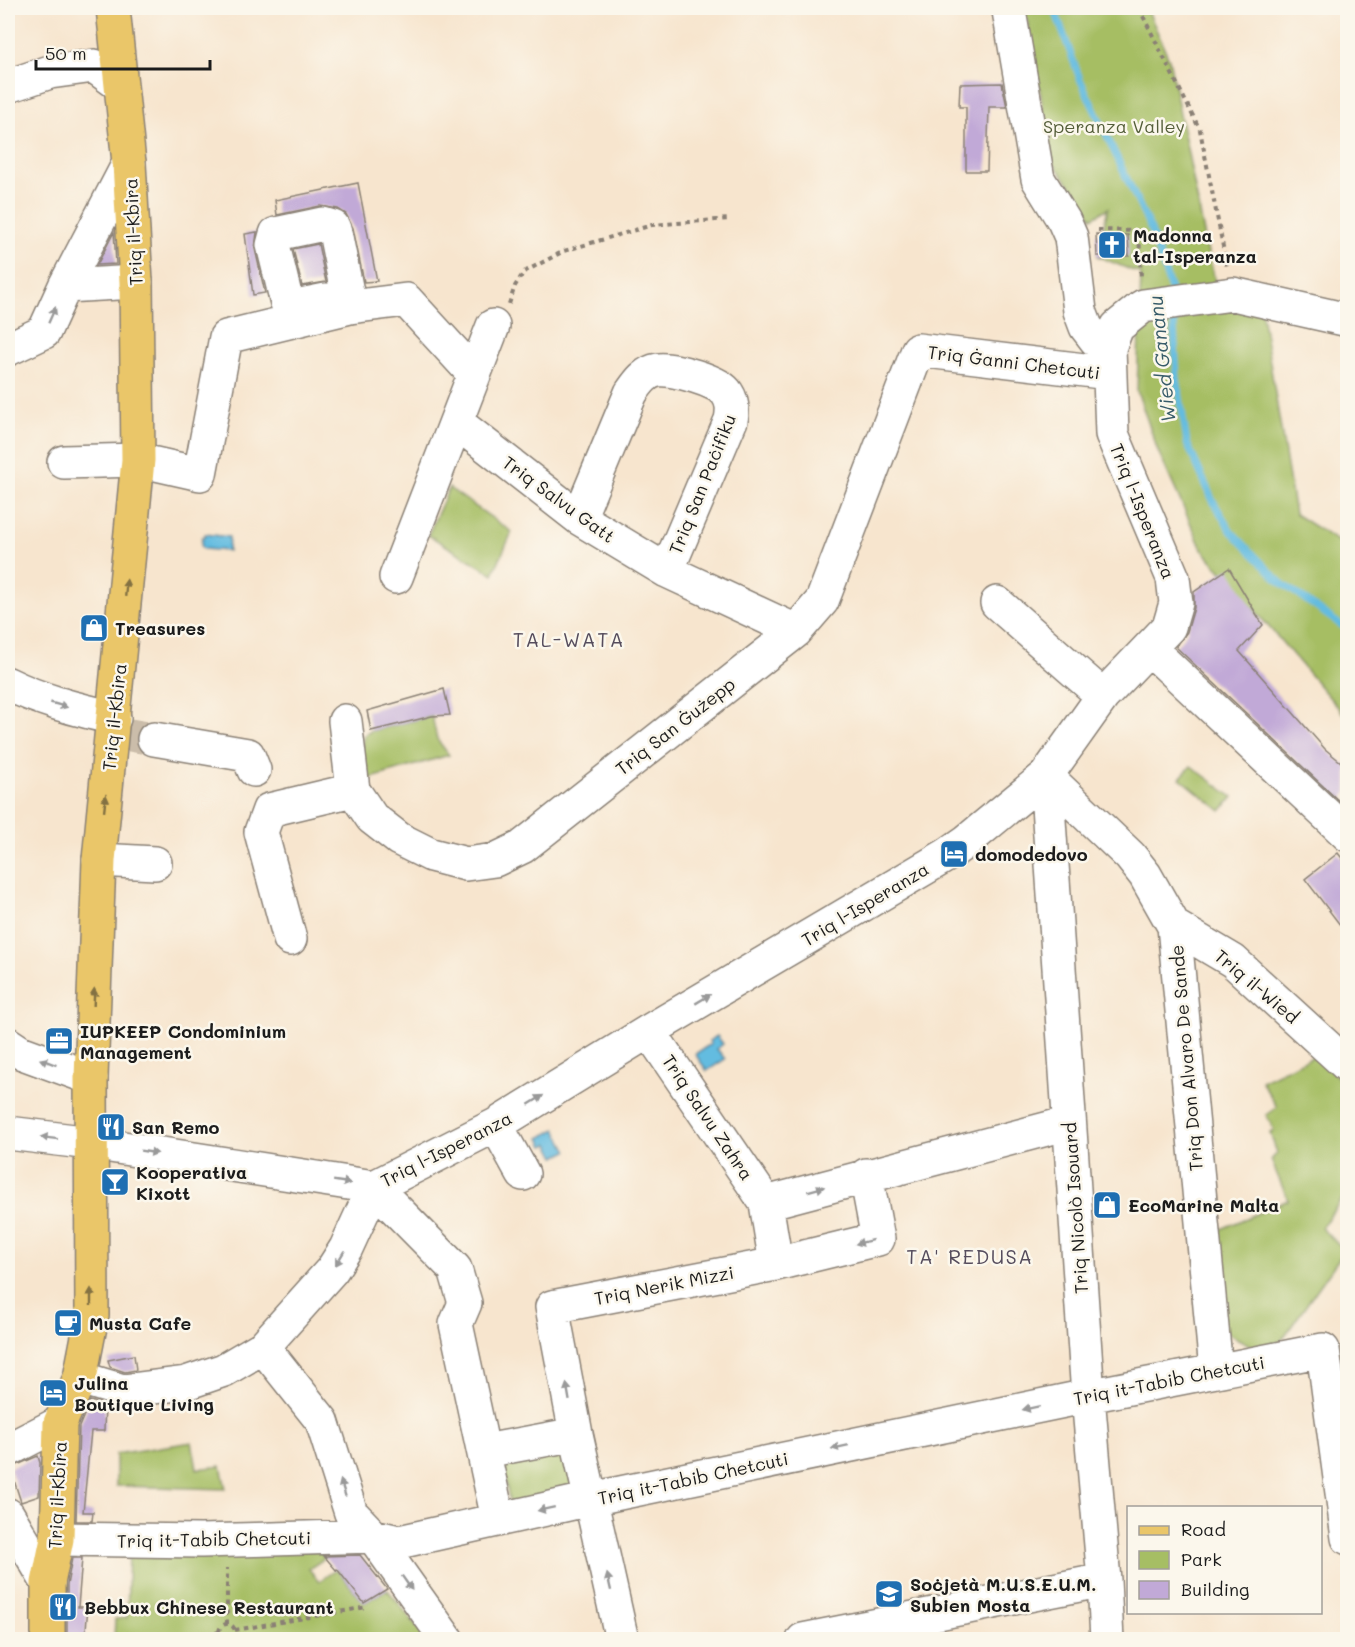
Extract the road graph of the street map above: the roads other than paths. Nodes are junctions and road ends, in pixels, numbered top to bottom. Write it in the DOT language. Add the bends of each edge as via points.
graph roads {
  1 [pos="113,8"];
  2 [pos="1009,11"];
  3 [pos="120,85"];
  4 [pos="8,86"];
  5 [pos="129,163"];
  6 [pos="136,282"];
  7 [pos="65,286"];
  8 [pos="1347,320"];
  9 [pos="493,326"];
  10 [pos="8,349"];
  11 [pos="918,350"];
  12 [pos="1109,361"];
  13 [pos="474,374"];
  14 [pos="456,422"];
  15 [pos="138,460"];
  16 [pos="64,462"];
  17 [pos="579,518"];
  18 [pos="667,571"];
  19 [pos="396,577"];
  20 [pos="997,603"];
  21 [pos="796,631"];
  22 [pos="1150,649"];
  23 [pos="8,684"];
  24 [pos="1103,696"];
  25 [pos="114,718"];
  26 [pos="345,721"];
  27 [pos="154,739"];
  28 [pos="254,770"];
  29 [pos="1046,776"];
  30 [pos="353,790"];
  31 [pos="1347,835"];
  32 [pos="99,860"];
  33 [pos="155,863"];
  34 [pos="1174,926"];
  35 [pos="290,939"];
  36 [pos="649,1031"];
  37 [pos="8,1044"];
  38 [pos="1347,1066"];
  39 [pos="91,1078"];
  40 [pos="1069,1123"];
  41 [pos="496,1125"];
  42 [pos="8,1133"];
  43 [pos="91,1143"];
  44 [pos="523,1174"];
  45 [pos="866,1175"];
  46 [pos="374,1186"];
  47 [pos="766,1203"];
  48 [pos="776,1264"];
  49 [pos="263,1347"];
  50 [pos="1216,1370"];
  51 [pos="80,1378"];
  52 [pos="1088,1396"];
  53 [pos="60,1423"];
  54 [pos="576,1434"];
  55 [pos="8,1450"];
  56 [pos="485,1451"];
  57 [pos="591,1499"];
  58 [pos="8,1515"];
  59 [pos="498,1519"];
  60 [pos="374,1536"];
  61 [pos="1347,1538"];
  62 [pos="57,1539"];
  63 [pos="1104,1580"];
  64 [pos="48,1583"];
  65 [pos="48,1640"];
  66 [pos="447,1640"];
  67 [pos="622,1640"];
  68 [pos="803,1640"];
  69 [pos="1107,1640"];
  1 -- 3 [label="main road, Triq il-Kbira"];
  2 -- 12 [label="street" via="1038,179 1071,237 1080,311"];
  3 -- 4 [label="street" via="93,66 50,72"];
  3 -- 5 [label="main road, Triq il-Kbira"];
  5 -- 6 [label="main road, Triq il-Kbira"];
  5 -- 7 [label="street"];
  6 -- 7 [label="street"];
  6 -- 15 [label="main road, Triq il-Kbira"];
  10 -- 7 [label="street, one-way" via="44,332"];
  8 -- 12 [label="street" via="1233,294 1143,306 1117,327"];
  9 -- 13 [label="street"];
  11 -- 12 [label="street, Triq Ġanni Chetcuti"];
  11 -- 21 [label="street, Triq San Ġużepp" via="822,601"];
  12 -- 22 [label="street, Triq l-Isperanza" via="1112,434 1173,578 1176,603 1169,627"];
  13 -- 14 [label="street"];
  13 -- 15 [label="street" via="406,300 349,301 226,337 200,474"];
  14 -- 17 [label="street, Triq Salvu Gatt"];
  14 -- 19 [label="street"];
  15 -- 16 [label="street"];
  25 -- 15 [label="main road, Triq il-Kbira, one-way"];
  17 -- 18 [label="street, Triq Salvu Gatt"];
  17 -- 18 [label="street, Triq San Paċifiku" via="631,393 641,378 657,370 674,371 714,383 726,391 733,405 731,420"];
  18 -- 21 [label="street, Triq Salvu Gatt"];
  20 -- 24 [label="street"];
  21 -- 30 [label="street, Triq San Ġużepp" via="522,847 495,860 466,864 431,855 399,839 372,818"];
  22 -- 24 [label="street, Triq l-Isperanza"];
  22 -- 31 [label="street"];
  23 -- 25 [label="street, one-way" via="62,706"];
  24 -- 29 [label="street, Triq l-Isperanza"];
  32 -- 25 [label="main road, Triq il-Kbira, one-way"];
  26 -- 30 [label="street, Triq San Ġużepp"];
  27 -- 28 [label="street" via="248,755"];
  29 -- 34 [label="street, Triq il-Wied" via="1130,856"];
  36 -- 29 [label="street, Triq l-Isperanza, one-way" via="947,855"];
  29 -- 40 [label="street, Triq Nicolò Isouard"];
  30 -- 35 [label="street" via="268,810 261,832"];
  32 -- 33 [label="street"];
  39 -- 32 [label="main road, Triq il-Kbira, one-way"];
  34 -- 38 [label="street, Triq il-Wied" via="1233,962"];
  34 -- 50 [label="street, Triq Don Alvaro De Sande"];
  41 -- 36 [label="street, Triq l-Isperanza, one-way"];
  36 -- 47 [label="street, Triq Salvu Zahra"];
  39 -- 37 [label="street, one-way"];
  39 -- 43 [label="main road, Triq il-Kbira"];
  40 -- 45 [label="street"];
  40 -- 52 [label="street, Triq Nicolò Isouard"];
  41 -- 44 [label="street"];
  41 -- 46 [label="street, Triq l-Isperanza"];
  43 -- 42 [label="street, Triq l-Isperanza, one-way"];
  43 -- 46 [label="street, Triq l-Isperanza, one-way"];
  51 -- 43 [label="main road, Triq il-Kbira, one-way" via="92,1316"];
  47 -- 45 [label="street, one-way"];
  45 -- 48 [label="street, Triq Nerik Mizzi, one-way" via="878,1239"];
  46 -- 49 [label="street, one-way" via="332,1270"];
  46 -- 56 [label="street" via="454,1269 465,1303 456,1324"];
  47 -- 48 [label="street"];
  54 -- 48 [label="street, Triq Nerik Mizzi, one-way" via="552,1307"];
  49 -- 51 [label="street" via="224,1370 186,1383 123,1391"];
  60 -- 49 [label="street, one-way" via="351,1513 322,1421"];
  50 -- 52 [label="street, Triq it-Tabib Chetcuti"];
  50 -- 61 [label="street, Triq it-Tabib Chetcuti" via="1323,1350"];
  51 -- 53 [label="main road, Triq il-Kbira"];
  52 -- 57 [label="street, Triq it-Tabib Chetcuti, one-way"];
  52 -- 63 [label="street, Triq Nicolò Isouard"];
  53 -- 55 [label="street, Triq il-Kbira"];
  53 -- 62 [label="main road, Triq il-Kbira"];
  54 -- 56 [label="street"];
  54 -- 57 [label="street"];
  56 -- 59 [label="street"];
  57 -- 59 [label="street, Triq it-Tabib Chetcuti, one-way"];
  67 -- 57 [label="street, one-way"];
  58 -- 64 [label="street"];
  59 -- 60 [label="street, Triq it-Tabib Chetcuti" via="399,1542"];
  60 -- 62 [label="street, Triq it-Tabib Chetcuti" via="201,1541"];
  60 -- 66 [label="street, one-way"];
  62 -- 64 [label="main road, Triq il-Kbira"];
  63 -- 68 [label="street"];
  63 -- 69 [label="street, Triq Nicolò Isouard"];
  64 -- 65 [label="main road, Triq il-Kbira"];
}
